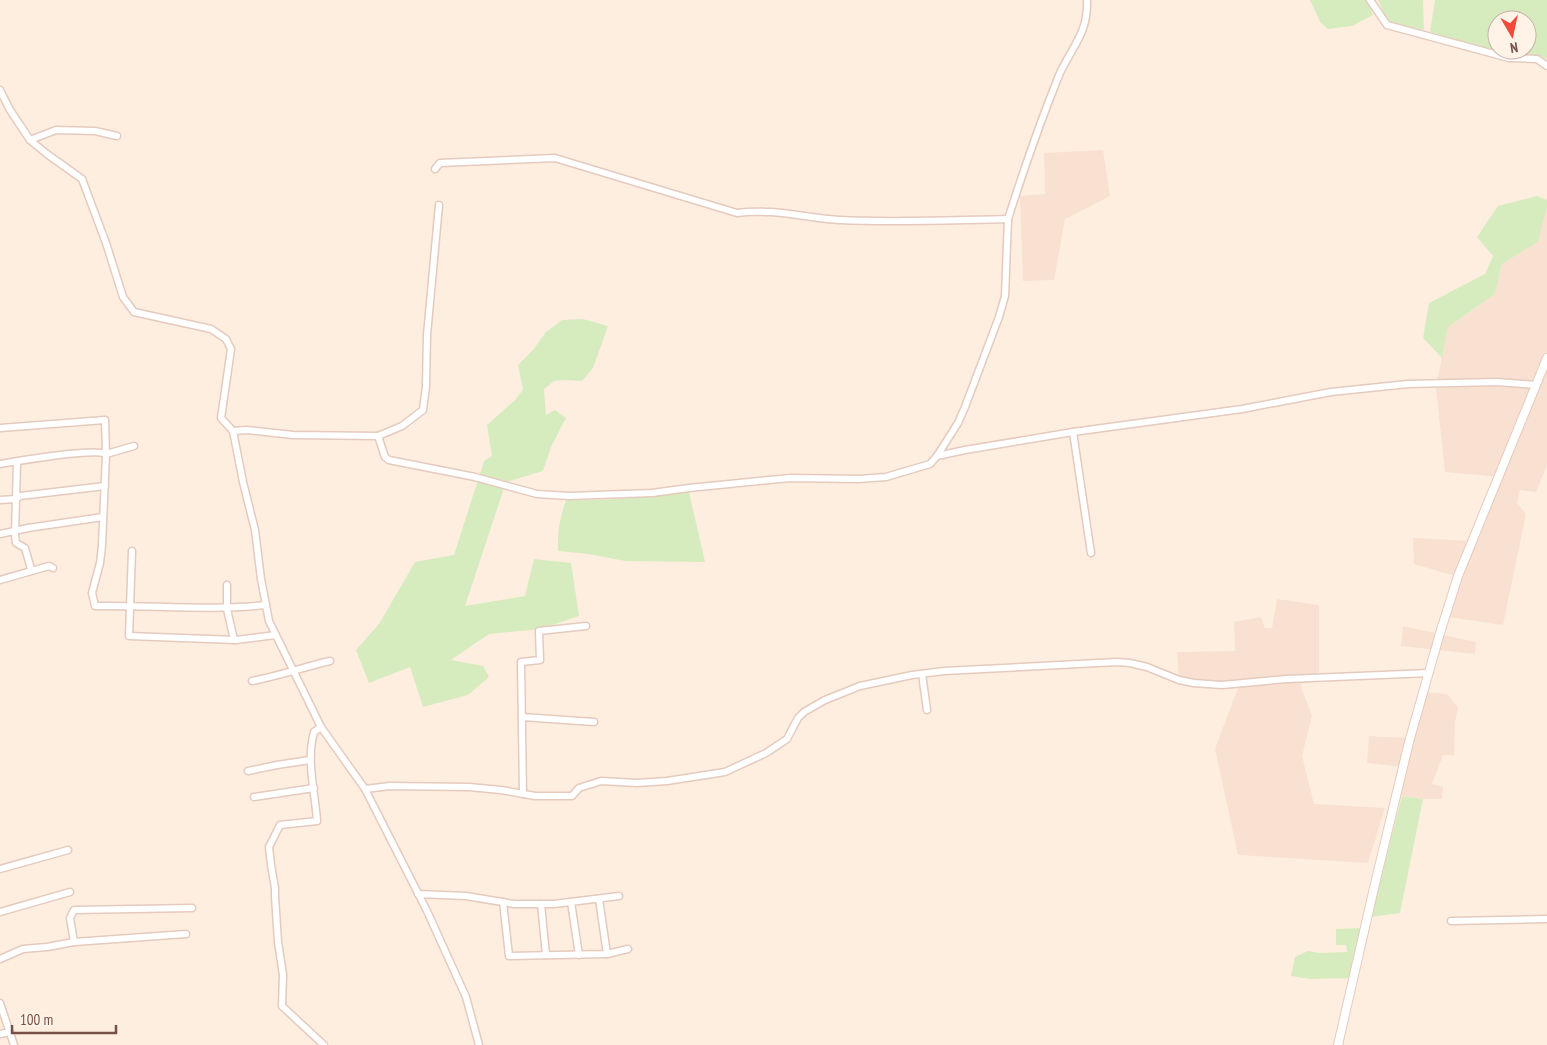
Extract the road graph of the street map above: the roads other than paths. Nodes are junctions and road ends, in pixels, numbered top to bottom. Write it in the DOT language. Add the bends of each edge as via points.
graph roads {
  1 [pos="1087,0"];
  2 [pos="1370,0"];
  3 [pos="1547,66"];
  4 [pos="0,90"];
  5 [pos="117,136"];
  6 [pos="30,140"];
  7 [pos="435,169"];
  8 [pos="440,205"];
  9 [pos="1008,218"];
  10 [pos="1547,358"];
  11 [pos="1536,385"];
  12 [pos="0,428"];
  13 [pos="233,431"];
  14 [pos="1073,432"];
  15 [pos="378,436"];
  16 [pos="134,446"];
  17 [pos="106,454"];
  18 [pos="937,456"];
  19 [pos="17,462"];
  20 [pos="0,464"];
  21 [pos="105,486"];
  22 [pos="16,499"];
  23 [pos="0,500"];
  24 [pos="103,518"];
  25 [pos="15,531"];
  26 [pos="0,534"];
  27 [pos="132,551"];
  28 [pos="1091,552"];
  29 [pos="53,568"];
  30 [pos="30,571"];
  31 [pos="0,580"];
  32 [pos="226,585"];
  33 [pos="130,605"];
  34 [pos="266,605"];
  35 [pos="227,608"];
  36 [pos="586,626"];
  37 [pos="276,636"];
  38 [pos="234,640"];
  39 [pos="330,661"];
  40 [pos="293,670"];
  41 [pos="1429,673"];
  42 [pos="922,674"];
  43 [pos="252,681"];
  44 [pos="927,710"];
  45 [pos="522,717"];
  46 [pos="594,722"];
  47 [pos="321,727"];
  48 [pos="310,760"];
  49 [pos="248,771"];
  50 [pos="314,788"];
  51 [pos="365,789"];
  52 [pos="522,794"];
  53 [pos="254,797"];
  54 [pos="68,850"];
  55 [pos="0,868"];
  56 [pos="70,892"];
  57 [pos="418,894"];
  58 [pos="619,896"];
  59 [pos="599,898"];
  60 [pos="504,902"];
  61 [pos="571,902"];
  62 [pos="541,904"];
  63 [pos="192,908"];
  64 [pos="0,912"];
  65 [pos="1547,919"];
  66 [pos="1451,922"];
  67 [pos="186,934"];
  68 [pos="74,942"];
  69 [pos="628,949"];
  70 [pos="607,954"];
  71 [pos="546,955"];
  72 [pos="579,955"];
  73 [pos="0,958"];
  74 [pos="0,1003"];
  75 [pos="10,1032"];
  76 [pos="0,1034"];
  77 [pos="14,1045"];
  78 [pos="324,1045"];
  79 [pos="479,1045"];
  80 [pos="1338,1045"];
  1 -- 9 [label="street" via="1084,29 1062,68"];
  2 -- 3 [label="street" via="1387,25 1509,58 1537,60"];
  4 -- 6 [label="street"];
  5 -- 6 [label="street" via="95,130 56,130"];
  6 -- 13 [label="street" via="82,180 123,297 134,312 211,328 226,338 231,349 221,418"];
  7 -- 9 [label="street" via="440,163 555,158 737,213 754,210 837,220 889,222"];
  8 -- 15 [label="street" via="423,410 402,426"];
  9 -- 18 [label="street" via="1005,296 999,317 958,423"];
  10 -- 11 [label="street"];
  11 -- 14 [label="street" via="1497,382 1408,384 1331,392 1242,409"];
  11 -- 41 [label="street" via="1458,576"];
  12 -- 17 [label="street" via="105,420"];
  13 -- 15 [label="street"];
  13 -- 34 [label="street" via="255,530"];
  14 -- 18 [label="street"];
  14 -- 28 [label="street"];
  15 -- 18 [label="street" via="389,460 475,477 537,494 569,496 652,493 790,478 886,477 930,464"];
  16 -- 17 [label="street"];
  17 -- 19 [label="street" via="101,451"];
  17 -- 21 [label="street"];
  19 -- 20 [label="street"];
  19 -- 22 [label="street"];
  21 -- 22 [label="street"];
  21 -- 24 [label="street"];
  22 -- 23 [label="street"];
  22 -- 25 [label="street"];
  24 -- 25 [label="street"];
  24 -- 33 [label="street" via="101,554 92,593 94,606"];
  25 -- 26 [label="street"];
  25 -- 30 [label="street" via="16,543 25,548"];
  27 -- 33 [label="street"];
  29 -- 30 [label="street" via="49,566"];
  30 -- 31 [label="street"];
  32 -- 35 [label="street"];
  33 -- 35 [label="street"];
  33 -- 38 [label="street" via="129,636"];
  34 -- 35 [label="street"];
  34 -- 37 [label="street"];
  35 -- 38 [label="street"];
  36 -- 45 [label="street" via="539,631 540,660 521,662"];
  37 -- 38 [label="street"];
  37 -- 40 [label="street"];
  39 -- 40 [label="street"];
  40 -- 43 [label="street"];
  40 -- 47 [label="street"];
  41 -- 42 [label="street" via="1222,685 1194,684 1130,662 1117,662"];
  41 -- 80 [label="street" via="1409,742"];
  42 -- 44 [label="street"];
  42 -- 52 [label="street" via="860,686 826,700 798,718 788,739 725,772 652,782 601,781 580,788 572,796"];
  45 -- 46 [label="street"];
  45 -- 52 [label="street"];
  47 -- 48 [label="street" via="314,732"];
  47 -- 51 [label="street"];
  48 -- 49 [label="street"];
  48 -- 50 [label="street"];
  50 -- 53 [label="street"];
  50 -- 78 [label="street" via="316,821 280,825 269,847 283,975 282,1006"];
  51 -- 52 [label="street" via="390,786 469,787"];
  51 -- 57 [label="street"];
  54 -- 55 [label="street"];
  56 -- 64 [label="street"];
  57 -- 60 [label="street"];
  57 -- 79 [label="street" via="466,997"];
  58 -- 59 [label="street"];
  59 -- 61 [label="street"];
  59 -- 70 [label="street"];
  60 -- 62 [label="street"];
  60 -- 71 [label="street" via="509,956"];
  61 -- 62 [label="street"];
  61 -- 72 [label="street"];
  62 -- 71 [label="street"];
  63 -- 68 [label="street" via="74,910 70,918"];
  65 -- 66 [label="street"];
  67 -- 68 [label="street"];
  68 -- 73 [label="street" via="23,949"];
  69 -- 70 [label="street"];
  70 -- 72 [label="street"];
  71 -- 72 [label="street"];
  74 -- 75 [label="street"];
  75 -- 76 [label="street"];
  75 -- 77 [label="street"];
}
